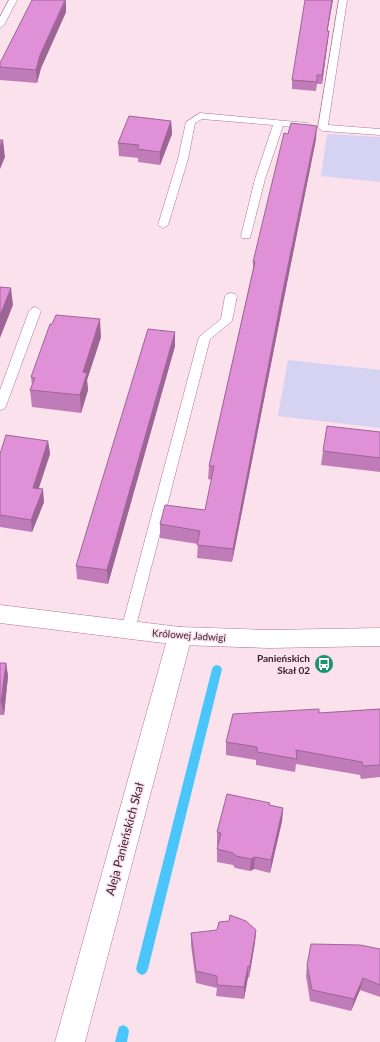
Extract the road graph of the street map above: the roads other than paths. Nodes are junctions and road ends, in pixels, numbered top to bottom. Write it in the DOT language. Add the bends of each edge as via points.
graph roads {
  1 [pos="13,0"];
  2 [pos="343,0"];
  3 [pos="0,25"];
  4 [pos="279,123"];
  5 [pos="323,128"];
  6 [pos="380,132"];
  7 [pos="163,225"];
  8 [pos="246,236"];
  9 [pos="231,296"];
  10 [pos="35,311"];
  11 [pos="0,406"];
  12 [pos="0,614"];
  13 [pos="128,630"];
  14 [pos="180,636"];
  15 [pos="380,637"];
  16 [pos="70,1042"];
  1 -- 3 [label="lane"];
  2 -- 5 [label="lane"];
  4 -- 5 [label="lane"];
  4 -- 7 [label="lane" via="200,116 191,122"];
  4 -- 8 [label="lane" via="260,179"];
  5 -- 6 [label="lane"];
  9 -- 13 [label="lane" via="226,321 205,337"];
  10 -- 11 [label="lane"];
  12 -- 13 [label="street, Królowej Jadwigi"];
  13 -- 14 [label="street, Królowej Jadwigi"];
  14 -- 15 [label="street, Królowej Jadwigi" via="268,639"];
  14 -- 16 [label="street, Aleja Panieńskich Skał"];
}
